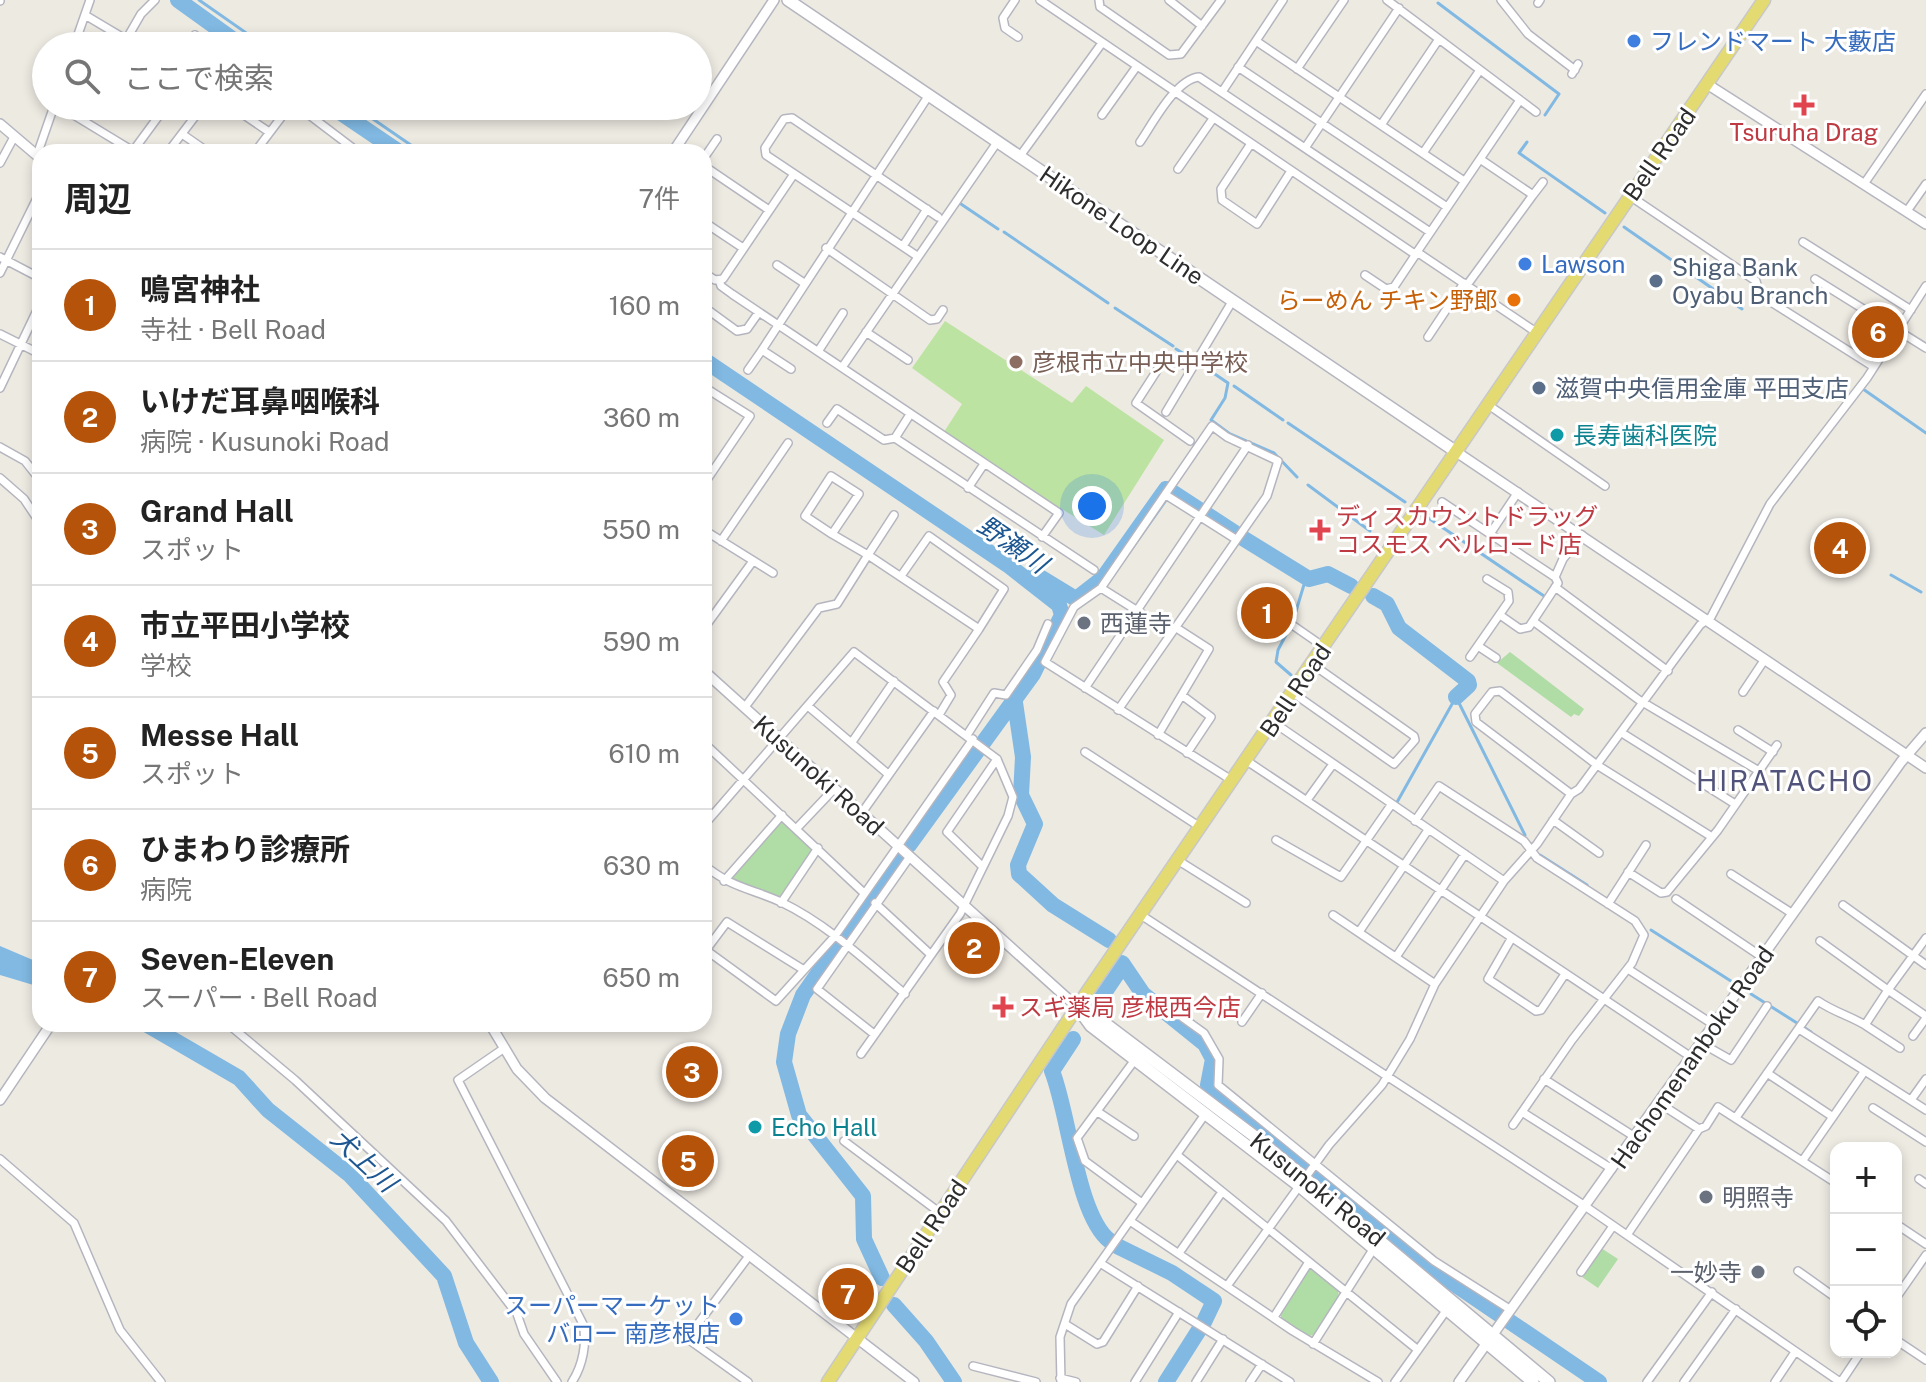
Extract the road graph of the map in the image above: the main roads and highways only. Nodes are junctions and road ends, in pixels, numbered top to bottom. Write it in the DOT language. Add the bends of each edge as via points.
graph roads {
  1 [pos="788,0"];
  2 [pos="1764,0"];
  3 [pos="1455,451"];
  4 [pos="1077,1007"];
  5 [pos="1491,1338"];
  6 [pos="828,1382"];
  7 [pos="1533,1382"];
  8 [pos="1549,1382"];
  1 -- 3 [label="main road, Hikone Loop Line"];
  2 -- 3 [label="main road, Bell Road"];
  3 -- 4 [label="main road, Bell Road"];
  4 -- 5 [label="main road, Kusunoki Road" via="1210,1109 1309,1174 1377,1244"];
  4 -- 6 [label="main road, Bell Road"];
  5 -- 7 [label="main road, Kusunoki Road"];
  5 -- 8 [label="main road, Kusunoki Road"];
}
